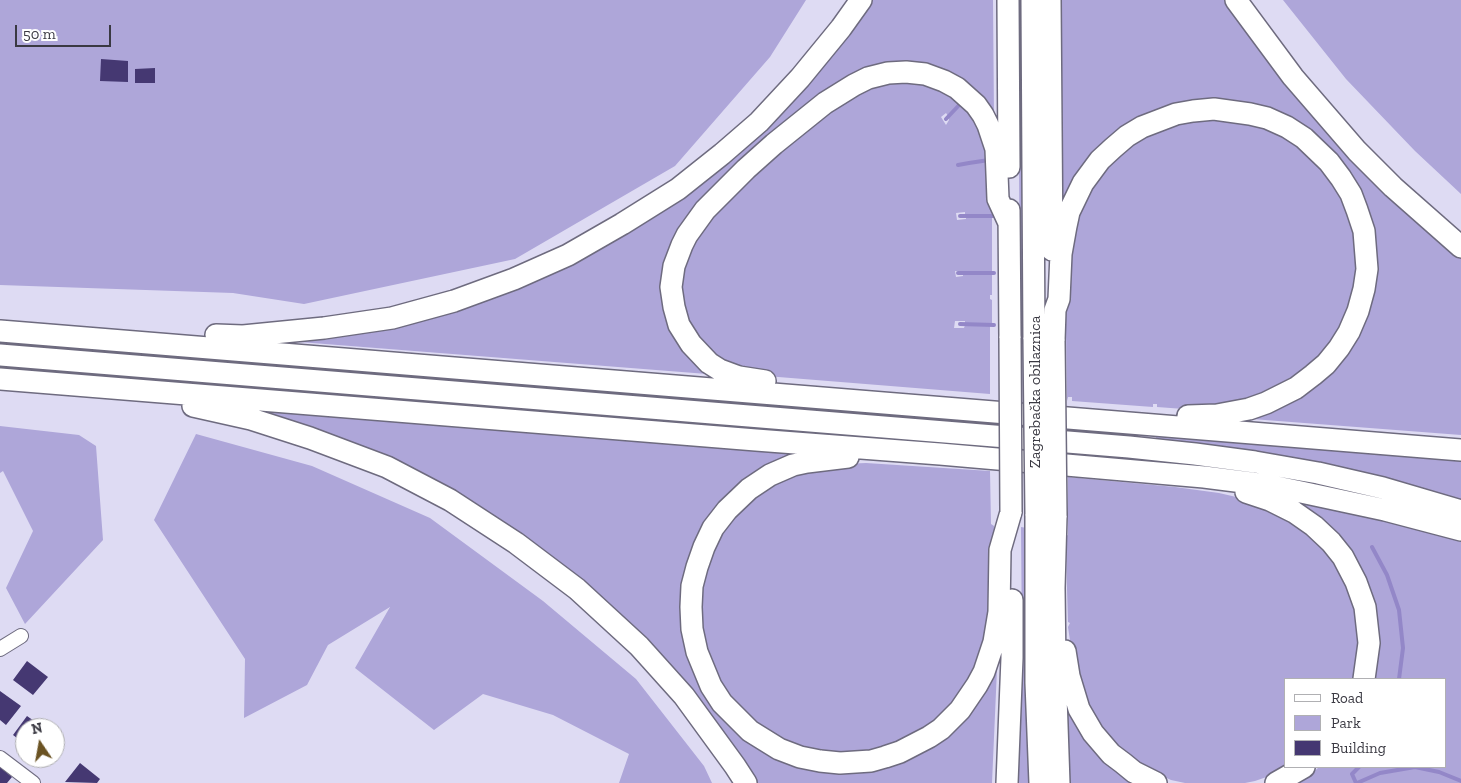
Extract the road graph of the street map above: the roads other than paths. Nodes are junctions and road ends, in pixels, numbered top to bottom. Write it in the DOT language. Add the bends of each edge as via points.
graph roads {
  1 [pos="861,0"];
  2 [pos="1008,0"];
  3 [pos="1032,0"];
  4 [pos="1050,0"];
  5 [pos="1236,0"];
  6 [pos="1010,223"];
  7 [pos="1461,247"];
  8 [pos="1055,310"];
  9 [pos="0,330"];
  10 [pos="86,337"];
  11 [pos="1044,340"];
  12 [pos="0,355"];
  13 [pos="0,379"];
  14 [pos="126,389"];
  15 [pos="823,398"];
  16 [pos="1066,418"];
  17 [pos="1461,450"];
  18 [pos="940,454"];
  19 [pos="1174,474"];
  20 [pos="1461,511"];
  21 [pos="1011,512"];
  22 [pos="1046,515"];
  23 [pos="1461,530"];
  24 [pos="1054,588"];
  25 [pos="21,636"];
  26 [pos="0,649"];
  27 [pos="1364,678"];
  28 [pos="0,758"];
  29 [pos="1302,768"];
  30 [pos="33,783"];
  31 [pos="746,783"];
  32 [pos="1007,783"];
  33 [pos="1040,783"];
  34 [pos="1059,783"];
  35 [pos="1156,783"];
  36 [pos="1276,783"];
  1 -- 10 [label="highway" via="800,78 759,122 722,154 678,189 622,224 568,255 514,279 454,301 392,318 324,328 243,336 107,329"];
  2 -- 6 [label="highway, Zagrebačka obilaznica"];
  3 -- 11 [label="highway, Zagrebačka obilaznica"];
  4 -- 8 [label="highway" via="1052,299"];
  5 -- 7 [label="highway" via="1293,77 1344,137 1393,187"];
  6 -- 15 [label="highway" via="998,199 996,149 984,115 957,88 925,74 888,73 854,85 804,119 746,169 706,210 682,245 672,278 676,317 691,344 720,370 750,379 793,384"];
  6 -- 21 [label="highway, Zagrebačka obilaznica, bridge"];
  8 -- 11 [label="highway"];
  8 -- 16 [label="highway" via="1059,300 1066,226 1083,183 1100,160 1127,136 1176,114 1193,110 1232,110 1267,118 1287,127 1316,148 1341,178 1351,194 1364,231 1364,289 1349,332 1320,370 1296,388 1249,409 1217,415 1181,416 1098,410"];
  9 -- 10 [label="highway"];
  10 -- 15 [label="highway"];
  11 -- 22 [label="highway, Zagrebačka obilaznica, bridge"];
  12 -- 20 [label="highway" via="1195,454 1326,475"];
  13 -- 14 [label="highway"];
  14 -- 18 [label="highway"];
  14 -- 31 [label="highway" via="161,402 198,406 302,435 387,467 450,500 577,589 639,646 684,696"];
  15 -- 16 [label="highway"];
  16 -- 17 [label="highway"];
  18 -- 19 [label="highway"];
  18 -- 21 [label="highway" via="915,459 830,458 793,465 749,489 713,528 692,586 692,629 697,652 711,686 722,703 750,731 779,749 800,757 840,763 885,758 914,746 941,729 960,710 989,659 999,612 1000,550"];
  19 -- 23 [label="highway" via="1301,492"];
  19 -- 27 [label="highway" via="1197,483 1239,490 1270,500 1294,512 1331,542 1350,569 1365,607 1369,643"];
  21 -- 32 [label="highway, Zagrebačka obilaznica" via="1012,658"];
  22 -- 24 [label="highway"];
  22 -- 33 [label="highway, Zagrebačka obilaznica" via="1036,683"];
  24 -- 34 [label="highway"];
  24 -- 35 [label="highway" via="1061,600 1069,676 1085,721 1111,754 1134,772"];
  25 -- 26 [label="street"];
  28 -- 30 [label="street"];
  29 -- 36 [label="highway"];
}
